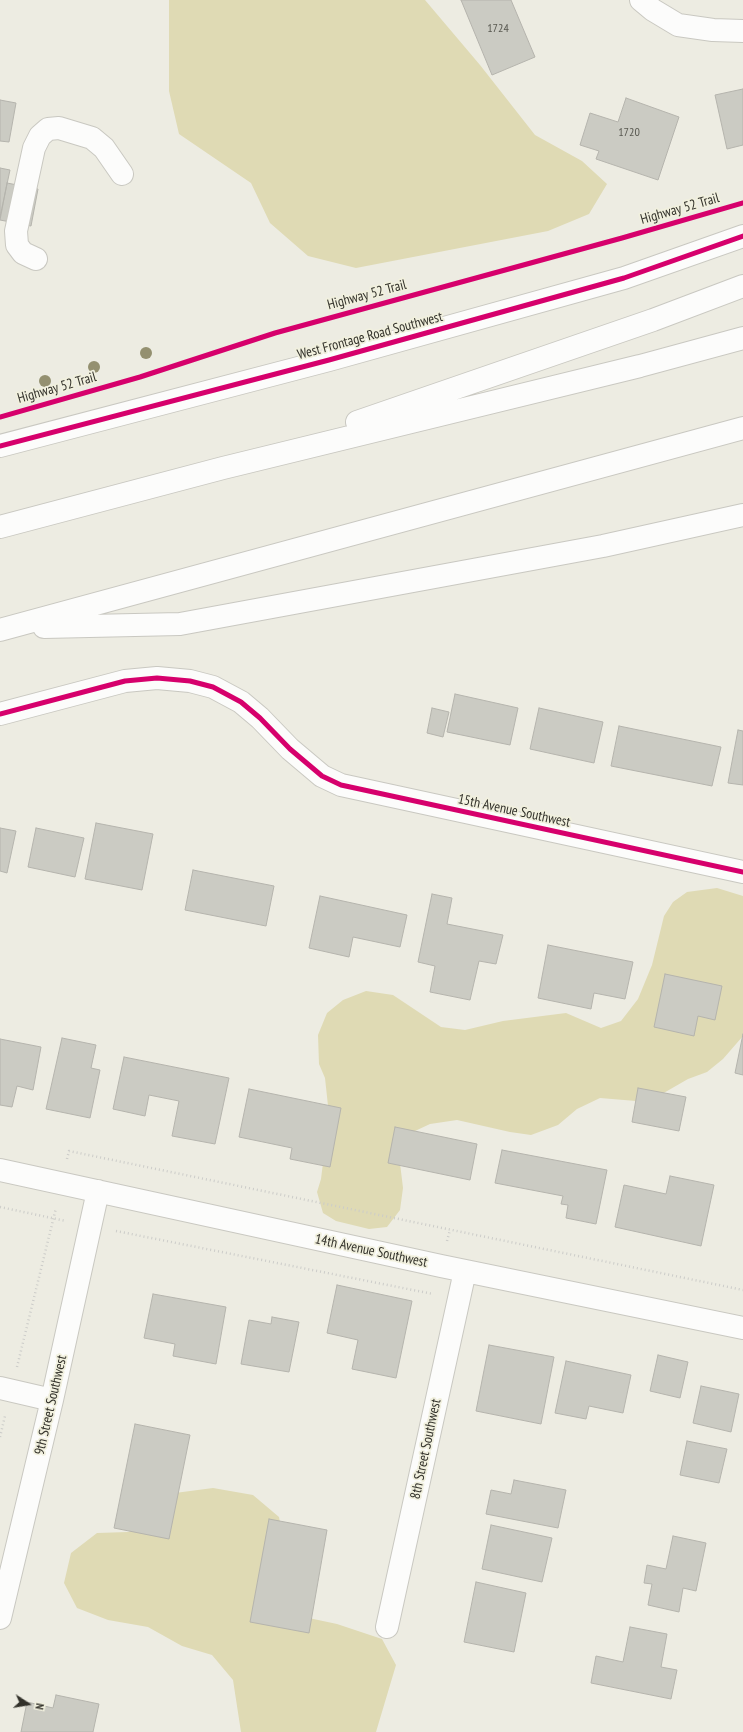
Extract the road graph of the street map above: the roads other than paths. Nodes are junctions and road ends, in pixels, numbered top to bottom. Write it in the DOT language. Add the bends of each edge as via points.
graph roads {
  1 [pos="642,0"];
  2 [pos="743,31"];
  3 [pos="122,174"];
  4 [pos="743,236"];
  5 [pos="36,259"];
  6 [pos="743,286"];
  7 [pos="743,338"];
  8 [pos="743,428"];
  9 [pos="0,446"];
  10 [pos="223,468"];
  11 [pos="743,515"];
  12 [pos="0,527"];
  13 [pos="5,629"];
  14 [pos="0,714"];
  15 [pos="743,872"];
  16 [pos="0,1170"];
  17 [pos="98,1191"];
  18 [pos="465,1271"];
  19 [pos="743,1328"];
  20 [pos="6,1389"];
  21 [pos="52,1400"];
  22 [pos="0,1618"];
  23 [pos="388,1628"];
  1 -- 2 [label="main road" via="678,25"];
  3 -- 5 [label="main road" via="104,148 92,138 59,128 48,129 40,136 34,148 16,231 17,245 23,253"];
  4 -- 9 [label="main road, West Frontage Road Southwest" via="609,282 329,360"];
  6 -- 10 [label="main road" via="653,320"];
  7 -- 10 [label="main road" via="640,366"];
  8 -- 13 [label="main road"];
  10 -- 12 [label="main road"];
  11 -- 13 [label="main road" via="603,546 180,624"];
  14 -- 15 [label="main road, 15th Avenue Southwest" via="125,681 157,678 190,681 213,687 241,702 322,776 341,785"];
  16 -- 17 [label="main road, 14th Avenue Southwest"];
  17 -- 18 [label="main road, 14th Avenue Southwest"];
  17 -- 21 [label="main road, 9th Street Southwest"];
  18 -- 19 [label="main road, 14th Avenue Southwest"];
  18 -- 23 [label="main road, 8th Street Southwest"];
  20 -- 21 [label="main road"];
  21 -- 22 [label="main road, 9th Street Southwest"];
}
